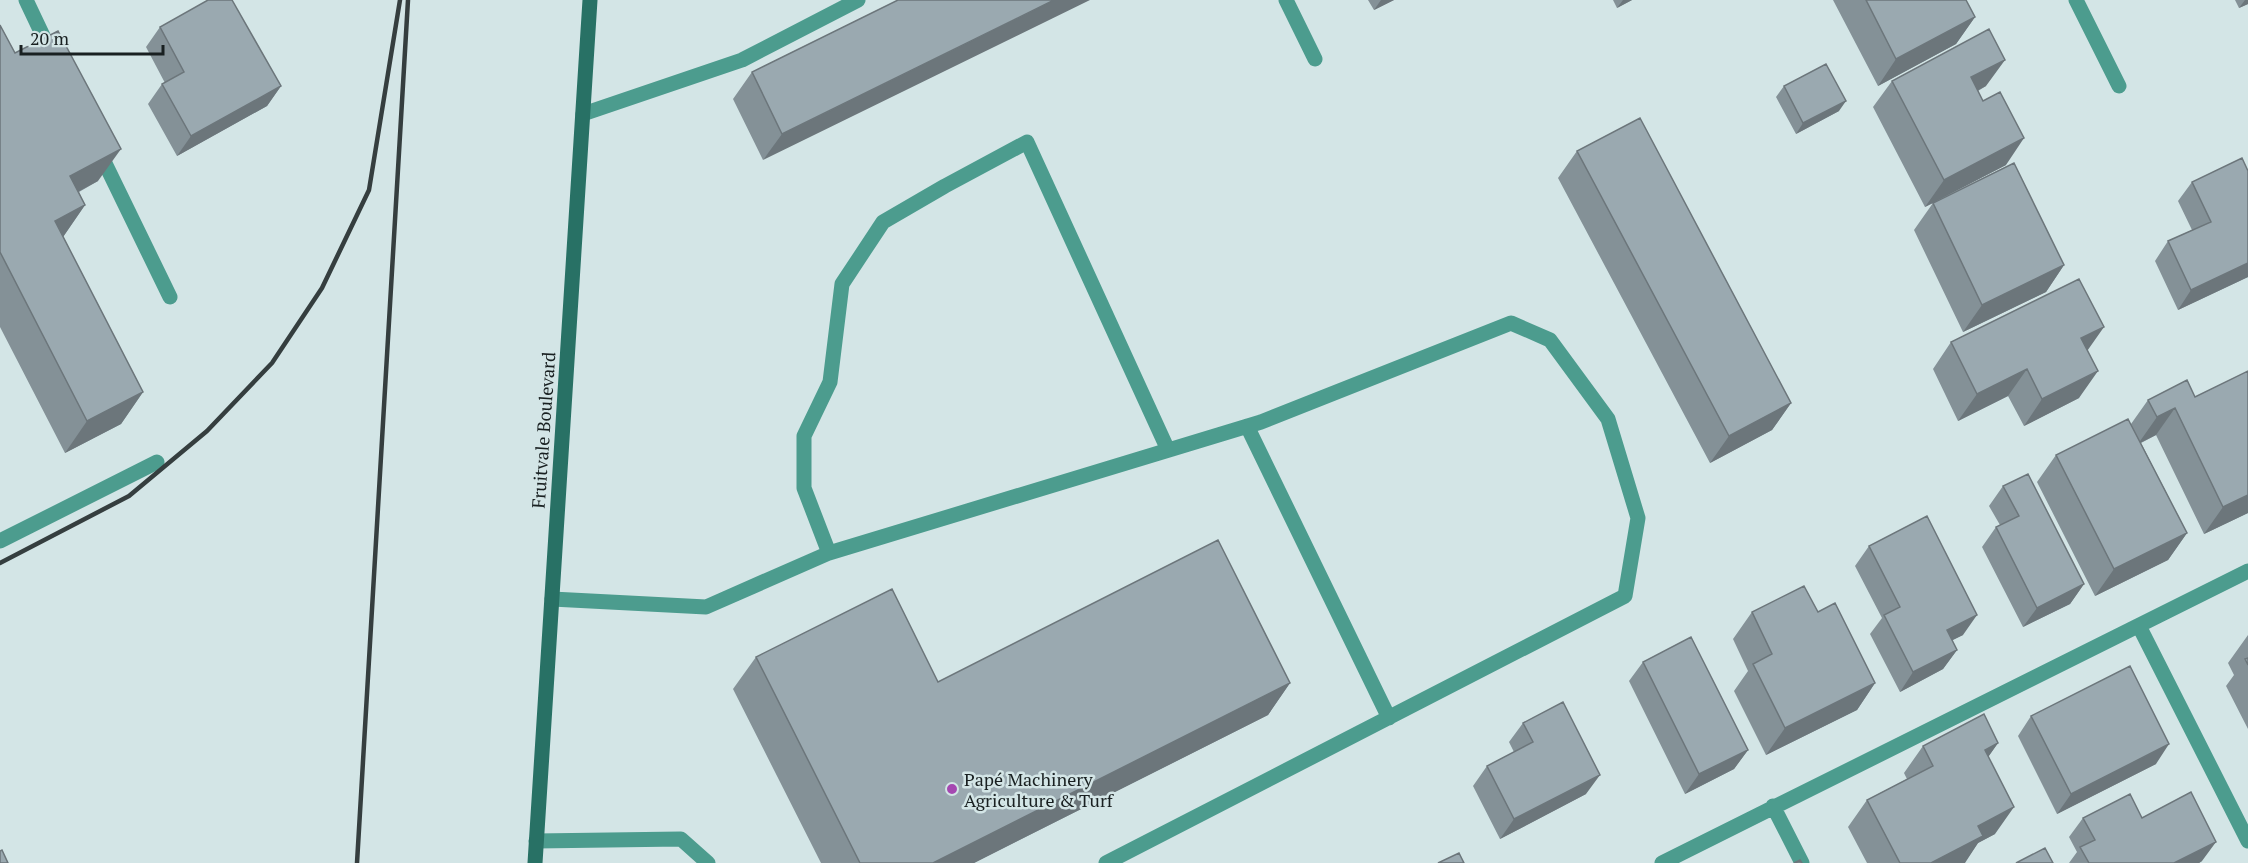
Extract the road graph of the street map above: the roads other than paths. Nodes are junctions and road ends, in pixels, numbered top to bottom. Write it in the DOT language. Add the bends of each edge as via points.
graph roads {
  1 [pos="26,0"];
  2 [pos="590,0"];
  3 [pos="858,0"];
  4 [pos="1286,0"];
  5 [pos="2076,0"];
  6 [pos="1315,59"];
  7 [pos="62,74"];
  8 [pos="2119,86"];
  9 [pos="583,114"];
  10 [pos="93,138"];
  11 [pos="170,297"];
  12 [pos="1247,426"];
  13 [pos="1168,450"];
  14 [pos="156,462"];
  15 [pos="0,541"];
  16 [pos="829,553"];
  17 [pos="2248,572"];
  18 [pos="552,599"];
  19 [pos="2139,626"];
  20 [pos="1389,718"];
  21 [pos="1773,806"];
  22 [pos="537,841"];
  23 [pos="2248,841"];
  24 [pos="535,863"];
  25 [pos="708,863"];
  26 [pos="1106,863"];
  27 [pos="1662,863"];
  28 [pos="1802,863"];
  1 -- 7 [label="street"];
  2 -- 9 [label="main road, Fruitvale Boulevard"];
  3 -- 9 [label="street" via="742,60"];
  4 -- 6 [label="street"];
  5 -- 8 [label="street"];
  9 -- 18 [label="main road, Fruitvale Boulevard"];
  10 -- 11 [label="street"];
  12 -- 13 [label="street"];
  12 -- 20 [label="street"];
  12 -- 20 [label="street" via="1511,323 1550,340 1608,418 1638,518 1625,596"];
  13 -- 16 [label="street"];
  13 -- 16 [label="street" via="1028,142 883,222 842,284 830,382 804,436 804,488"];
  14 -- 15 [label="street"];
  16 -- 18 [label="street" via="706,607"];
  17 -- 19 [label="street"];
  18 -- 22 [label="main road, Fruitvale Boulevard"];
  19 -- 21 [label="street"];
  19 -- 23 [label="street"];
  20 -- 26 [label="street"];
  21 -- 27 [label="street"];
  21 -- 28 [label="street"];
  22 -- 24 [label="main road, Fruitvale Boulevard"];
  22 -- 25 [label="street" via="681,839"];
}
